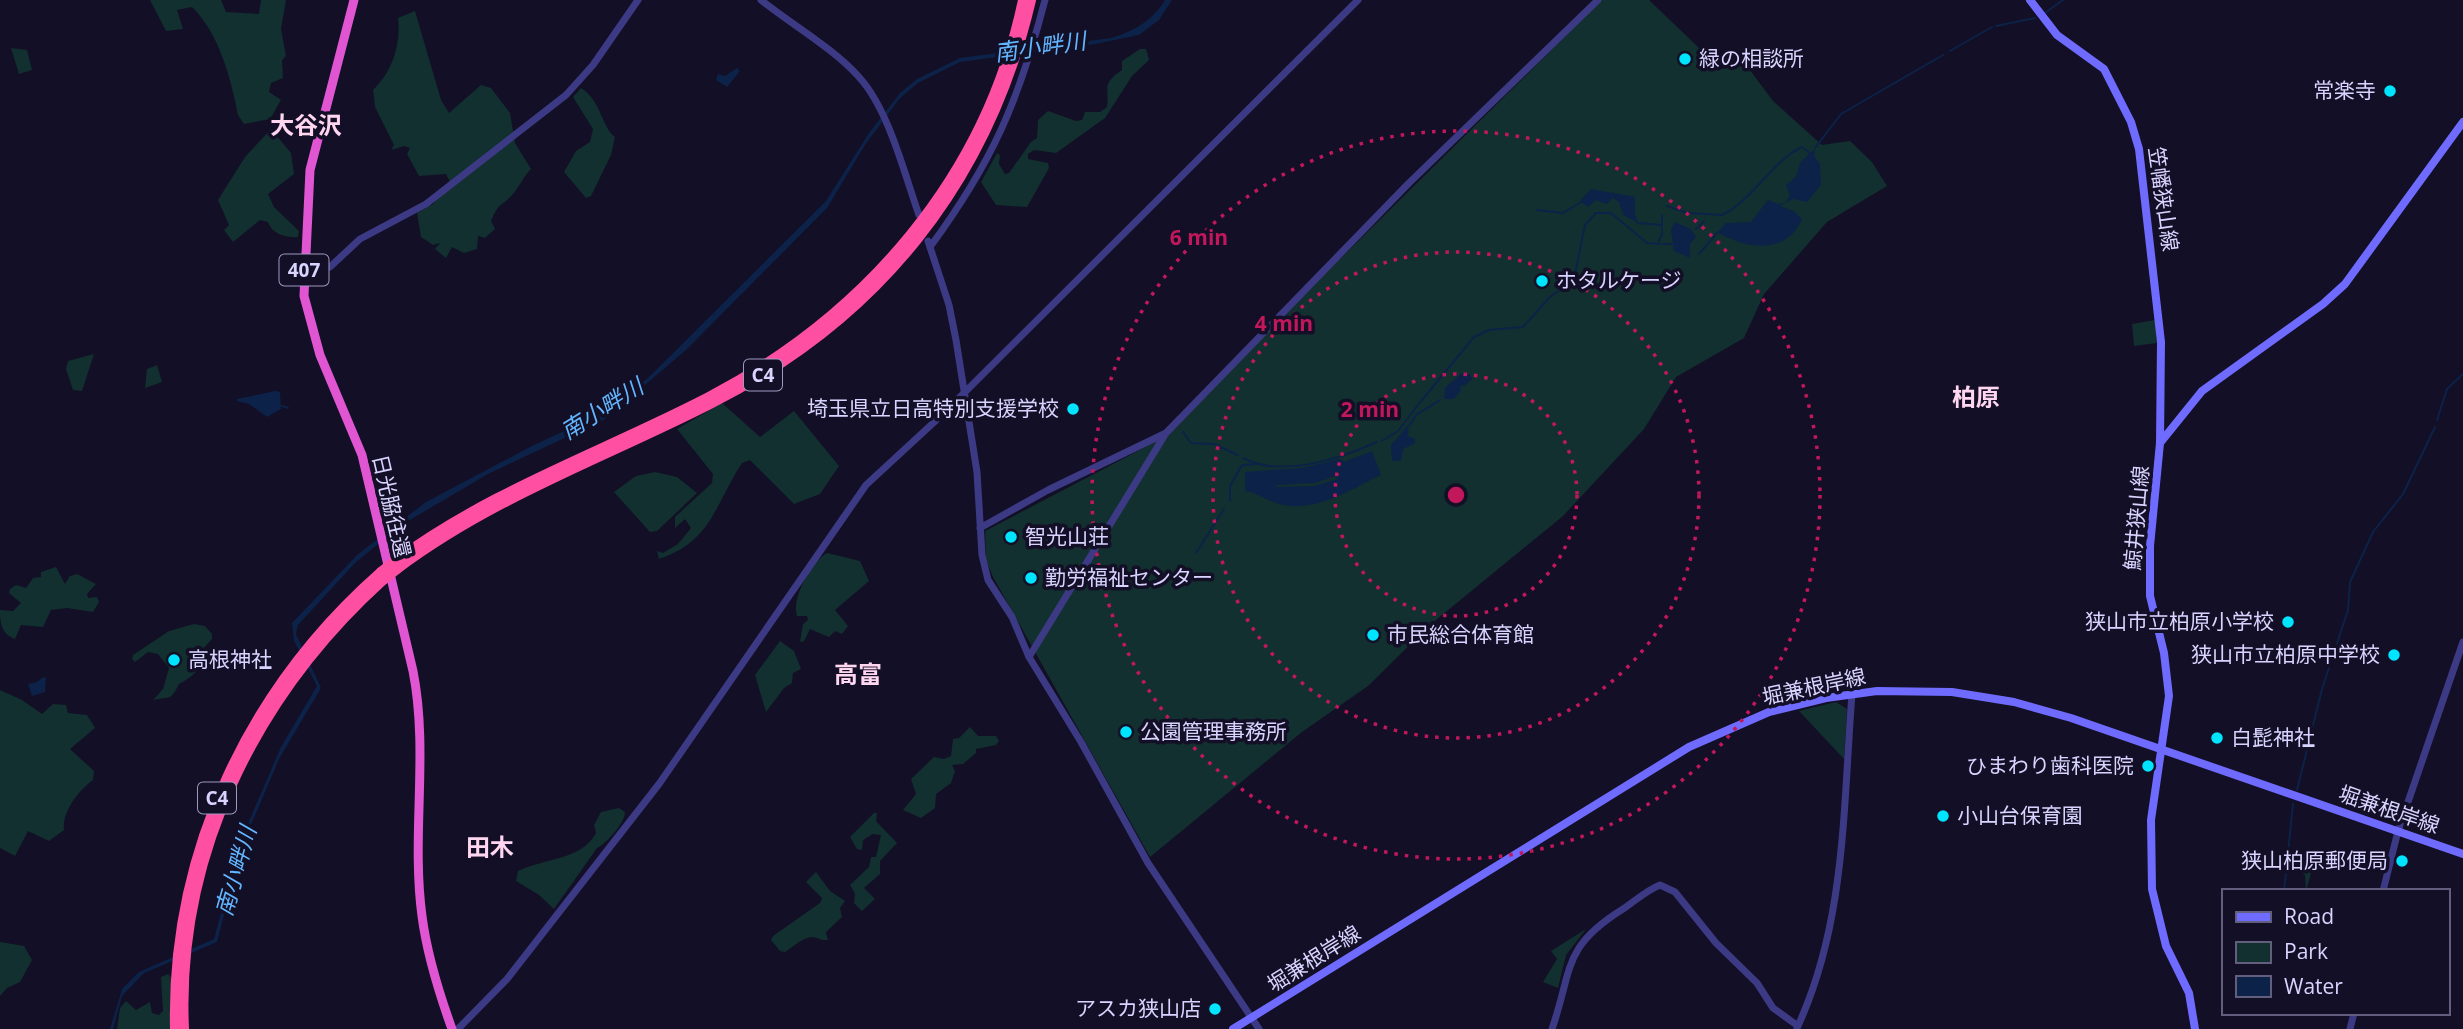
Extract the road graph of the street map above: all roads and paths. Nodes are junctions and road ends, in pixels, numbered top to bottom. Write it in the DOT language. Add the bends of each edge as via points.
graph roads {
  1 [pos="354,0"];
  2 [pos="638,0"];
  3 [pos="761,0"];
  4 [pos="1023,0"];
  5 [pos="1031,0"];
  6 [pos="1045,0"];
  7 [pos="1358,0"];
  8 [pos="1598,0"];
  9 [pos="2029,0"];
  10 [pos="1017,41"];
  11 [pos="2463,122"];
  12 [pos="919,215"];
  13 [pos="304,271"];
  14 [pos="964,392"];
  15 [pos="1166,433"];
  16 [pos="2160,443"];
  17 [pos="981,528"];
  18 [pos="2463,642"];
  19 [pos="1029,657"];
  20 [pos="1852,694"];
  21 [pos="2162,750"];
  22 [pos="2398,831"];
  23 [pos="2463,854"];
  24 [pos="2384,889"];
  25 [pos="181,969"];
  26 [pos="1252,1018"];
  27 [pos="1797,1027"];
  28 [pos="175,1029"];
  29 [pos="184,1029"];
  30 [pos="453,1029"];
  31 [pos="458,1029"];
  32 [pos="1233,1029"];
  33 [pos="1259,1029"];
  34 [pos="1552,1029"];
  35 [pos="2195,1029"];
  1 -- 13 [label="highway, 日光脇往還 / 407" via="312,161"];
  2 -- 13 [label="street" via="566,95 426,204 360,239 330,267"];
  3 -- 12 [label="street" via="848,66 878,105"];
  4 -- 10 [label="highway, C4"];
  5 -- 10 [label="highway, C4"];
  6 -- 14 [label="street" via="1001,136 961,205 929,244 949,305"];
  7 -- 14 [label="street"];
  8 -- 15 [label="street" via="1408,184"];
  9 -- 16 [label="main road, 笠幡狭山線" via="2057,35 2104,69 2136,132 2161,342"];
  10 -- 25 [label="highway, C4, bridge" via="974,141 934,207 895,256 830,318 740,380 443,527 382,576 309,650 263,723 226,797 201,870"];
  11 -- 16 [label="main road, 鯨井狭山線" via="2344,284 2202,391"];
  13 -- 30 [label="highway, 日光脇往還 / 407" via="310,325 357,441 419,707 422,915 436,983"];
  14 -- 17 [label="street"];
  14 -- 31 [label="street" via="866,485 659,784 507,979"];
  15 -- 17 [label="street"];
  15 -- 19 [label="street"];
  16 -- 21 [label="main road, 鯨井狭山線" via="2149,568 2151,609 2168,680"];
  17 -- 19 [label="street" via="985,573 1012,617"];
  18 -- 22 [label="street"];
  19 -- 26 [label="street" via="1148,863"];
  20 -- 21 [label="main road, 堀兼根岸線" via="1930,690 1986,696 2071,718"];
  20 -- 26 [label="main road, 堀兼根岸線" via="1769,712 1689,747"];
  20 -- 27 [label="street" via="1835,907 1818,976"];
  21 -- 22 [label="main road, 堀兼根岸線"];
  21 -- 35 [label="main road, 鯨井狭山線" via="2151,820 2152,895 2169,956 2189,993"];
  22 -- 23 [label="main road, 堀兼根岸線"];
  22 -- 24 [label="street"];
  25 -- 28 [label="highway, C4"];
  25 -- 29 [label="highway, C4"];
  26 -- 32 [label="main road, 堀兼根岸線"];
  26 -- 33 [label="street"];
  27 -- 34 [label="street" via="1773,1007 1757,983 1670,888 1660,885 1603,922 1580,943 1568,967"];
}
